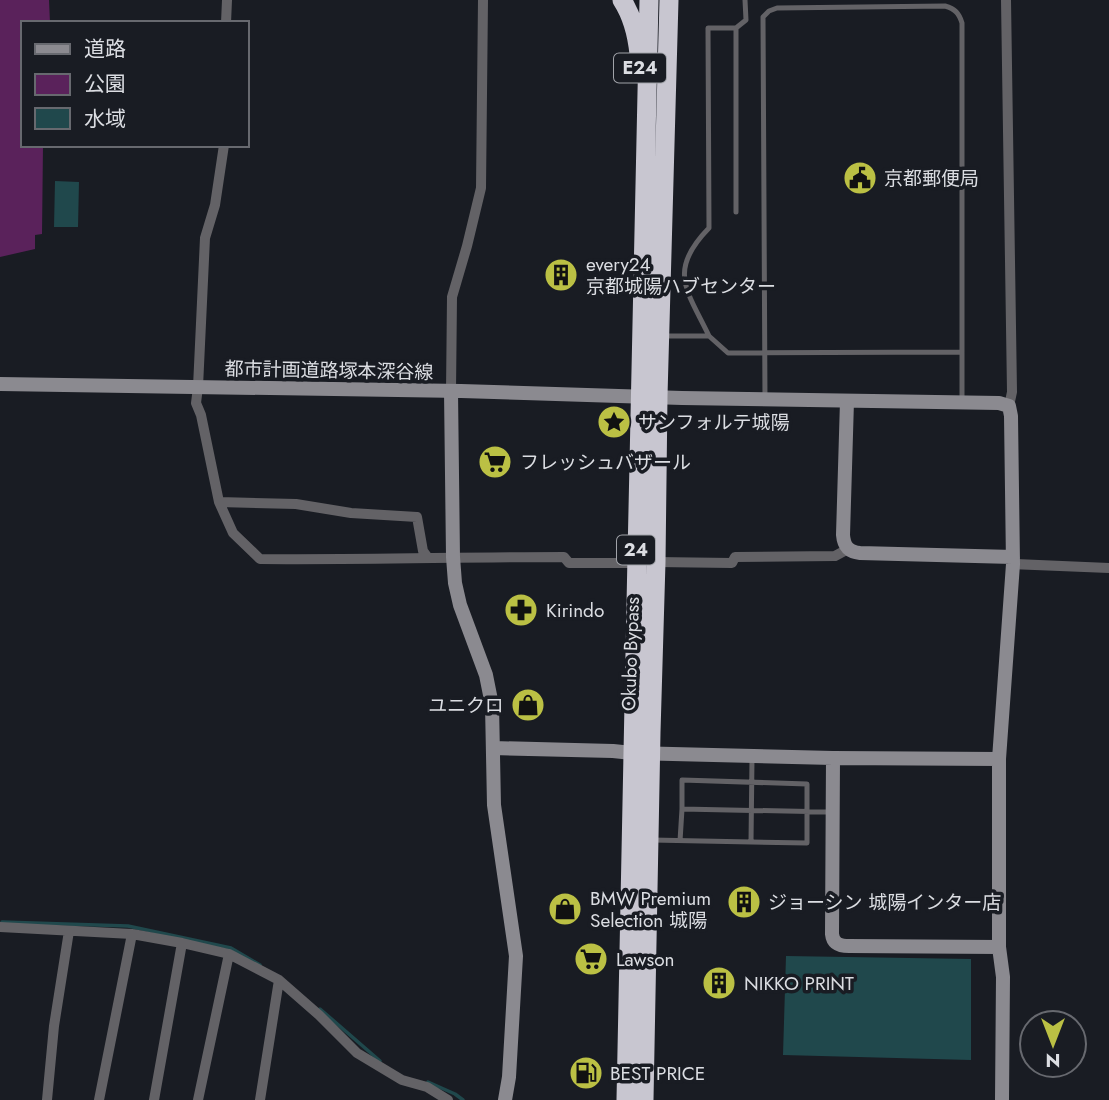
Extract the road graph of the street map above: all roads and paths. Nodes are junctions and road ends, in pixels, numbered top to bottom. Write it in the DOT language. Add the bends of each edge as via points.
graph roads {
  1 [pos="227,0"];
  2 [pos="483,0"];
  3 [pos="622,0"];
  4 [pos="649,0"];
  5 [pos="669,0"];
  6 [pos="746,0"];
  7 [pos="1006,0"];
  8 [pos="226,21"];
  9 [pos="736,28"];
  10 [pos="646,139"];
  11 [pos="224,147"];
  12 [pos="736,212"];
  13 [pos="660,336"];
  14 [pos="709,336"];
  15 [pos="962,352"];
  16 [pos="765,354"];
  17 [pos="0,384"];
  18 [pos="198,387"];
  19 [pos="451,391"];
  20 [pos="650,396"];
  21 [pos="765,400"];
  22 [pos="847,401"];
  23 [pos="962,402"];
  24 [pos="1009,407"];
  25 [pos="219,502"];
  26 [pos="848,549"];
  27 [pos="453,557"];
  28 [pos="735,557"];
  29 [pos="428,558"];
  30 [pos="629,560"];
  31 [pos="664,560"];
  32 [pos="1013,561"];
  33 [pos="1109,568"];
  34 [pos="493,748"];
  35 [pos="641,753"];
  36 [pos="752,756"];
  37 [pos="833,758"];
  38 [pos="999,759"];
  39 [pos="752,782"];
  40 [pos="682,809"];
  41 [pos="751,811"];
  42 [pos="807,812"];
  43 [pos="832,812"];
  44 [pos="649,840"];
  45 [pos="680,841"];
  46 [pos="751,842"];
  47 [pos="0,928"];
  48 [pos="69,931"];
  49 [pos="132,934"];
  50 [pos="182,943"];
  51 [pos="999,947"];
  52 [pos="229,954"];
  53 [pos="279,980"];
  54 [pos="47,1100"];
  55 [pos="99,1100"];
  56 [pos="153,1100"];
  57 [pos="198,1100"];
  58 [pos="260,1100"];
  59 [pos="448,1100"];
  60 [pos="505,1100"];
  61 [pos="626,1100"];
  62 [pos="644,1100"];
  63 [pos="1002,1100"];
  1 -- 8 [label="street"];
  2 -- 19 [label="street" via="481,188 452,297"];
  3 -- 10 [label="highway, E24" via="637,38"];
  4 -- 10 [label="highway, Okubo Bypass / 24"];
  5 -- 13 [label="highway, Okubo Bypass / 24"];
  6 -- 9 [label="lane" via="746,20"];
  7 -- 24 [label="street"];
  9 -- 12 [label="lane"];
  9 -- 14 [label="lane" via="708,28 709,228 690,252 684,272 687,290"];
  10 -- 20 [label="highway, Okubo Bypass / 24"];
  11 -- 18 [label="street" via="205,238"];
  13 -- 14 [label="lane"];
  13 -- 20 [label="highway, Okubo Bypass / 24"];
  14 -- 16 [label="lane" via="729,353"];
  15 -- 16 [label="lane"];
  15 -- 16 [label="lane" via="962,23 959,14 946,6 777,8 763,17"];
  15 -- 23 [label="lane"];
  16 -- 21 [label="lane"];
  17 -- 18 [label="street, 都市計画道路塚本深谷線"];
  18 -- 19 [label="street, 都市計画道路塚本深谷線"];
  18 -- 25 [label="street" via="196,403"];
  19 -- 20 [label="street, 都市計画道路塚本深谷線"];
  19 -- 27 [label="street"];
  20 -- 21 [label="street, 都市計画道路塚本深谷線"];
  20 -- 30 [label="highway, Okubo Bypass / 24"];
  20 -- 31 [label="highway, Okubo Bypass / 24"];
  21 -- 22 [label="street, 都市計画道路塚本深谷線"];
  22 -- 23 [label="street, 都市計画道路塚本深谷線"];
  22 -- 26 [label="street" via="843,536"];
  23 -- 24 [label="street, 都市計画道路塚本深谷線"];
  24 -- 32 [label="street"];
  25 -- 29 [label="street" via="233,533 260,559"];
  25 -- 29 [label="street" via="296,504 417,517"];
  26 -- 28 [label="street" via="835,556"];
  26 -- 32 [label="street" via="860,554"];
  27 -- 29 [label="street"];
  27 -- 30 [label="street" via="564,557 569,563"];
  27 -- 34 [label="street" via="460,605 486,675"];
  28 -- 31 [label="street"];
  28 -- 31 [label="street" via="732,563"];
  30 -- 35 [label="highway, Okubo Bypass / 24"];
  31 -- 35 [label="highway, Okubo Bypass / 24"];
  32 -- 33 [label="street"];
  32 -- 38 [label="street"];
  34 -- 35 [label="street"];
  34 -- 60 [label="street" via="494,805 516,956"];
  35 -- 36 [label="street"];
  35 -- 44 [label="highway, Okubo Bypass / 24"];
  35 -- 61 [label="highway, Okubo Bypass / 24"];
  36 -- 37 [label="street"];
  36 -- 39 [label="lane"];
  37 -- 38 [label="street"];
  37 -- 43 [label="street"];
  38 -- 51 [label="street"];
  39 -- 40 [label="lane" via="682,780"];
  39 -- 41 [label="lane"];
  39 -- 42 [label="lane" via="807,784"];
  40 -- 41 [label="lane"];
  40 -- 45 [label="lane"];
  41 -- 42 [label="lane"];
  41 -- 46 [label="lane"];
  42 -- 43 [label="lane"];
  42 -- 46 [label="lane" via="807,843"];
  43 -- 51 [label="street" via="832,939 837,944"];
  44 -- 45 [label="lane"];
  44 -- 62 [label="highway, Okubo Bypass / 24"];
  45 -- 46 [label="lane"];
  47 -- 48 [label="street"];
  48 -- 49 [label="street"];
  48 -- 54 [label="street"];
  49 -- 50 [label="street"];
  49 -- 55 [label="street"];
  50 -- 52 [label="street"];
  50 -- 56 [label="street"];
  51 -- 63 [label="street"];
  52 -- 53 [label="street"];
  52 -- 57 [label="street"];
  53 -- 58 [label="street"];
  53 -- 59 [label="street" via="357,1053"];
}
